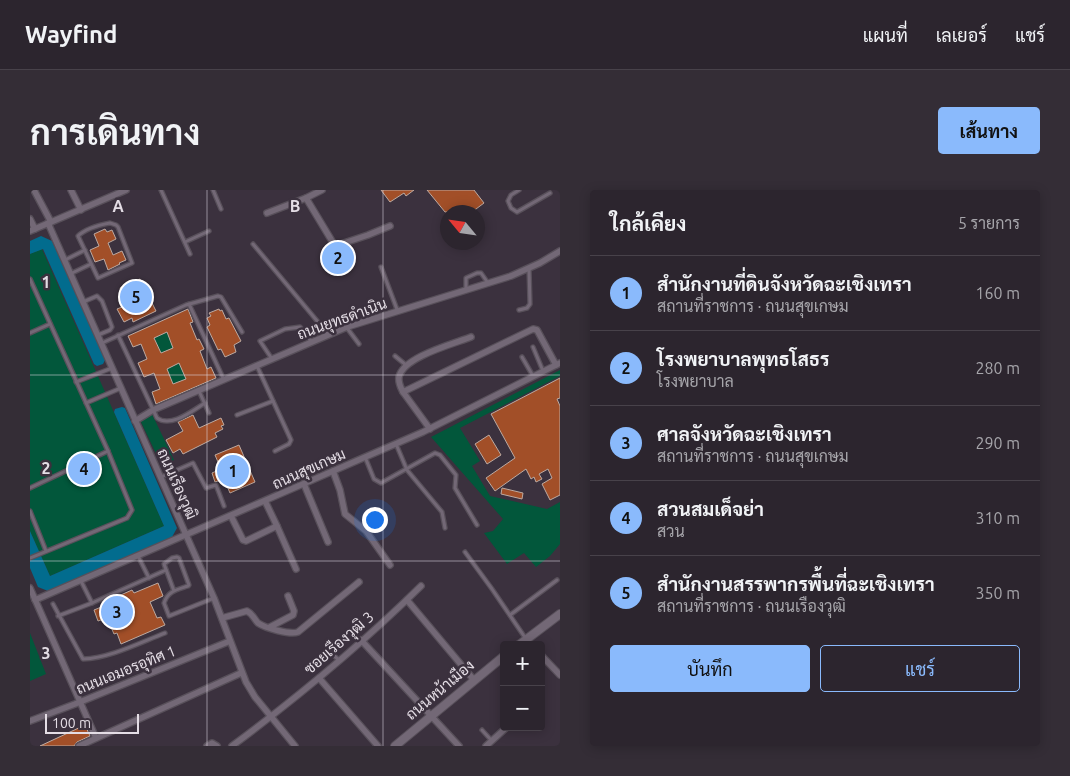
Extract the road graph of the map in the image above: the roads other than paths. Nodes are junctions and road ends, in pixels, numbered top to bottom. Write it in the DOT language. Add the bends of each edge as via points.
graph roads {
  1 [pos="34,190"];
  2 [pos="71,190"];
  3 [pos="126,190"];
  4 [pos="161,190"];
  5 [pos="213,190"];
  6 [pos="322,190"];
  7 [pos="520,190"];
  8 [pos="550,193"];
  9 [pos="306,198"];
  10 [pos="221,209"];
  11 [pos="81,210"];
  12 [pos="267,213"];
  13 [pos="30,219"];
  14 [pos="49,223"];
  15 [pos="390,226"];
  16 [pos="32,230"];
  17 [pos="209,231"];
  18 [pos="185,242"];
  19 [pos="253,244"];
  20 [pos="85,250"];
  21 [pos="560,251"];
  22 [pos="190,254"];
  23 [pos="64,261"];
  24 [pos="91,264"];
  25 [pos="381,267"];
  26 [pos="529,268"];
  27 [pos="70,274"];
  28 [pos="30,279"];
  29 [pos="488,283"];
  30 [pos="466,290"];
  31 [pos="83,302"];
  32 [pos="189,304"];
  33 [pos="519,310"];
  34 [pos="398,312"];
  35 [pos="328,322"];
  36 [pos="50,324"];
  37 [pos="347,327"];
  38 [pos="242,332"];
  39 [pos="335,332"];
  40 [pos="30,333"];
  41 [pos="118,335"];
  42 [pos="328,335"];
  43 [pos="98,336"];
  44 [pos="471,337"];
  45 [pos="311,342"];
  46 [pos="101,343"];
  47 [pos="359,344"];
  48 [pos="533,347"];
  49 [pos="395,356"];
  50 [pos="522,357"];
  51 [pos="272,359"];
  52 [pos="558,364"];
  53 [pos="406,365"];
  54 [pos="257,366"];
  55 [pos="112,368"];
  56 [pos="543,371"];
  57 [pos="532,376"];
  58 [pos="224,380"];
  59 [pos="76,382"];
  60 [pos="121,388"];
  61 [pos="199,390"];
  62 [pos="404,392"];
  63 [pos="273,401"];
  64 [pos="86,402"];
  65 [pos="205,403"];
  66 [pos="153,410"];
  67 [pos="209,413"];
  68 [pos="237,415"];
  69 [pos="136,421"];
  70 [pos="430,429"];
  71 [pos="396,444"];
  72 [pos="108,451"];
  73 [pos="275,451"];
  74 [pos="365,457"];
  75 [pos="407,470"];
  76 [pos="333,471"];
  77 [pos="161,478"];
  78 [pos="304,484"];
  79 [pos="30,488"];
  80 [pos="265,501"];
  81 [pos="224,506"];
  82 [pos="30,511"];
  83 [pos="231,516"];
  84 [pos="477,525"];
  85 [pos="276,526"];
  86 [pos="445,528"];
  87 [pos="187,536"];
  88 [pos="328,542"];
  89 [pos="46,552"];
  90 [pos="465,552"];
  91 [pos="138,556"];
  92 [pos="30,558"];
  93 [pos="390,565"];
  94 [pos="296,569"];
  95 [pos="166,570"];
  96 [pos="149,578"];
  97 [pos="557,580"];
  98 [pos="81,581"];
  99 [pos="359,582"];
  100 [pos="421,586"];
  101 [pos="30,588"];
  102 [pos="174,591"];
  103 [pos="288,596"];
  104 [pos="214,598"];
  105 [pos="35,600"];
  106 [pos="407,600"];
  107 [pos="53,604"];
  108 [pos="92,604"];
  109 [pos="560,614"];
  110 [pos="510,615"];
  111 [pos="58,616"];
  112 [pos="222,618"];
  113 [pos="270,627"];
  114 [pos="165,633"];
  115 [pos="361,640"];
  116 [pos="230,641"];
  117 [pos="528,641"];
  118 [pos="530,641"];
  119 [pos="500,659"];
  120 [pos="545,659"];
  121 [pos="339,660"];
  122 [pos="320,661"];
  123 [pos="241,673"];
  124 [pos="560,675"];
  125 [pos="319,678"];
  126 [pos="474,680"];
  127 [pos="80,702"];
  128 [pos="432,716"];
  129 [pos="271,717"];
  130 [pos="30,721"];
  131 [pos="482,730"];
  132 [pos="503,731"];
  133 [pos="96,738"];
  134 [pos="490,744"];
  135 [pos="79,746"];
  136 [pos="207,746"];
  137 [pos="217,746"];
  138 [pos="232,746"];
  139 [pos="295,746"];
  140 [pos="378,746"];
  141 [pos="395,746"];
  142 [pos="459,746"];
  1 -- 14 [label="street, ถนนเรืองวุฒิ"];
  2 -- 11 [label="street"];
  3 -- 11 [label="street"];
  4 -- 18 [label="lane"];
  5 -- 10 [label="lane"];
  6 -- 9 [label="street"];
  7 -- 8 [label="lane" via="508,201 516,212"];
  9 -- 12 [label="street"];
  9 -- 15 [label="street" via="334,246"];
  11 -- 14 [label="street"];
  13 -- 16 [label="street"];
  14 -- 16 [label="street"];
  14 -- 23 [label="street, ถนนเรืองวุฒิ"];
  17 -- 18 [label="lane"];
  18 -- 22 [label="lane"];
  19 -- 42 [label="lane"];
  20 -- 23 [label="lane"];
  20 -- 24 [label="lane"];
  20 -- 24 [label="lane" via="79,234 113,223 118,227 132,262 100,278"];
  21 -- 26 [label="street, ถนนยุทธดำเนิน"];
  23 -- 27 [label="street, ถนนเรืองวุฒิ"];
  24 -- 27 [label="lane"];
  25 -- 34 [label="lane"];
  26 -- 29 [label="street, ถนนยุทธดำเนิน"];
  26 -- 33 [label="lane" via="530,304"];
  27 -- 31 [label="street, ถนนเรืองวุฒิ"];
  28 -- 36 [label="lane"];
  29 -- 30 [label="street, ถนนยุทธดำเนิน"];
  29 -- 30 [label="lane" via="481,273 477,273 466,278"];
  30 -- 34 [label="street, ถนนยุทธดำเนิน"];
  31 -- 43 [label="street, ถนนเรืองวุฒิ"];
  31 -- 43 [label="lane" via="97,296 102,301 112,327"];
  32 -- 38 [label="lane" via="221,297"];
  32 -- 41 [label="lane"];
  32 -- 58 [label="lane"];
  34 -- 37 [label="street, ถนนยุทธดำเนิน"];
  35 -- 39 [label="lane"];
  36 -- 40 [label="lane"];
  36 -- 59 [label="lane"];
  37 -- 39 [label="street, ถนนยุทธดำเนิน"];
  37 -- 47 [label="lane"];
  39 -- 42 [label="street, ถนนยุทธดำเนิน"];
  41 -- 46 [label="lane"];
  41 -- 66 [label="lane"];
  42 -- 45 [label="street, ถนนยุทธดำเนิน"];
  43 -- 46 [label="street, ถนนเรืองวุฒิ"];
  44 -- 53 [label="street"];
  45 -- 51 [label="street, ถนนยุทธดำเนิน"];
  45 -- 51 [label="lane" via="300,327 285,329 260,341"];
  46 -- 55 [label="street, ถนนเรืองวุฒิ"];
  48 -- 56 [label="lane"];
  49 -- 53 [label="lane"];
  50 -- 57 [label="lane"];
  51 -- 54 [label="street, ถนนยุทธดำเนิน"];
  52 -- 56 [label="street, ถนนสุขเกษม"];
  52 -- 62 [label="street" via="537,330 533,329"];
  53 -- 62 [label="street" via="399,376"];
  54 -- 58 [label="street, ถนนยุทธดำเนิน"];
  54 -- 63 [label="lane"];
  55 -- 59 [label="lane"];
  55 -- 60 [label="street, ถนนเรืองวุฒิ"];
  56 -- 57 [label="street, ถนนสุขเกษม"];
  57 -- 70 [label="street, ถนนสุขเกษม"];
  58 -- 61 [label="street, ถนนยุทธดำเนิน"];
  59 -- 64 [label="lane"];
  60 -- 64 [label="lane"];
  60 -- 69 [label="street, ถนนเรืองวุฒิ"];
  61 -- 65 [label="lane"];
  61 -- 66 [label="street, ถนนยุทธดำเนิน"];
  62 -- 70 [label="street"];
  63 -- 68 [label="lane"];
  63 -- 73 [label="lane" via="291,440"];
  64 -- 72 [label="lane"];
  65 -- 66 [label="lane" via="171,422 161,421"];
  65 -- 67 [label="lane"];
  66 -- 69 [label="street, ถนนยุทธดำเนิน"];
  69 -- 77 [label="street, ถนนเรืองวุฒิ"];
  70 -- 71 [label="street, ถนนสุขเกษม"];
  71 -- 74 [label="street, ถนนสุขเกษม"];
  71 -- 75 [label="lane"];
  72 -- 79 [label="lane"];
  72 -- 89 [label="lane" via="132,513"];
  74 -- 75 [label="lane" via="374,479 381,483"];
  74 -- 76 [label="street, ถนนสุขเกษม"];
  75 -- 84 [label="lane" via="434,454 440,455 456,475 455,488"];
  75 -- 86 [label="lane" via="442,512"];
  76 -- 78 [label="street, ถนนสุขเกษม"];
  76 -- 93 [label="street" via="345,514 366,530"];
  77 -- 81 [label="lane" via="193,463 206,488 216,485"];
  77 -- 87 [label="street, ถนนเรืองวุฒิ"];
  78 -- 80 [label="street, ถนนสุขเกษม"];
  78 -- 88 [label="street"];
  80 -- 83 [label="street, ถนนสุขเกษม"];
  80 -- 85 [label="street"];
  82 -- 89 [label="lane"];
  83 -- 85 [label="street" via="244,541"];
  83 -- 87 [label="street, ถนนสุขเกษม"];
  85 -- 94 [label="street"];
  87 -- 91 [label="street, ถนนสุขเกษม"];
  87 -- 104 [label="street, ถนนเรืองวุฒิ"];
  89 -- 92 [label="lane"];
  90 -- 110 [label="lane"];
  91 -- 96 [label="lane"];
  91 -- 98 [label="street, ถนนสุขเกษม"];
  95 -- 96 [label="lane"];
  95 -- 102 [label="lane"];
  95 -- 102 [label="lane" via="165,562 179,558 189,585"];
  96 -- 108 [label="lane"];
  97 -- 110 [label="lane"];
  98 -- 105 [label="street, ถนนสุขเกษม"];
  98 -- 108 [label="lane"];
  99 -- 113 [label="street" via="298,632 286,633"];
  100 -- 106 [label="street, ซอยเรืองวุฒิ 3"];
  101 -- 105 [label="street"];
  102 -- 104 [label="lane" via="169,593 164,603 169,616"];
  103 -- 113 [label="street" via="293,615"];
  104 -- 112 [label="street, ถนนเรืองวุฒิ"];
  105 -- 127 [label="street"];
  106 -- 115 [label="street, ซอยเรืองวุฒิ 3"];
  106 -- 126 [label="street"];
  107 -- 111 [label="lane"];
  108 -- 111 [label="lane"];
  109 -- 118 [label="street"];
  110 -- 117 [label="lane"];
  111 -- 114 [label="lane" via="83,659 114,652"];
  112 -- 113 [label="street" via="245,610 258,623"];
  112 -- 116 [label="street, ถนนเรืองวุฒิ"];
  115 -- 121 [label="street, ซอยเรืองวุฒิ 3"];
  115 -- 128 [label="street"];
  116 -- 123 [label="street, ถนนเรืองวุฒิ"];
  116 -- 127 [label="street, ถนนเอมอรอุทิศ 1"];
  119 -- 126 [label="street, ถนนหน้าเมือง"];
  120 -- 124 [label="street"];
  121 -- 122 [label="lane" via="332,654"];
  121 -- 125 [label="street, ซอยเรืองวุฒิ 3"];
  123 -- 129 [label="street, ถนนเรืองวุฒิ"];
  123 -- 133 [label="street"];
  125 -- 129 [label="street, ซอยเรืองวุฒิ 3"];
  125 -- 140 [label="street"];
  126 -- 128 [label="street, ถนนหน้าเมือง"];
  127 -- 130 [label="street, ถนนเอมอรอุทิศ 1"];
  127 -- 133 [label="street"];
  128 -- 141 [label="street, ถนนหน้าเมือง"];
  128 -- 142 [label="street"];
  129 -- 138 [label="street, ซอยเรืองวุฒิ 3"];
  129 -- 139 [label="street, ถนนเรืองวุฒิ"];
  131 -- 134 [label="lane"];
  132 -- 134 [label="street"];
  133 -- 135 [label="street"];
  136 -- 137 [label="street" via="212,743"];
}
